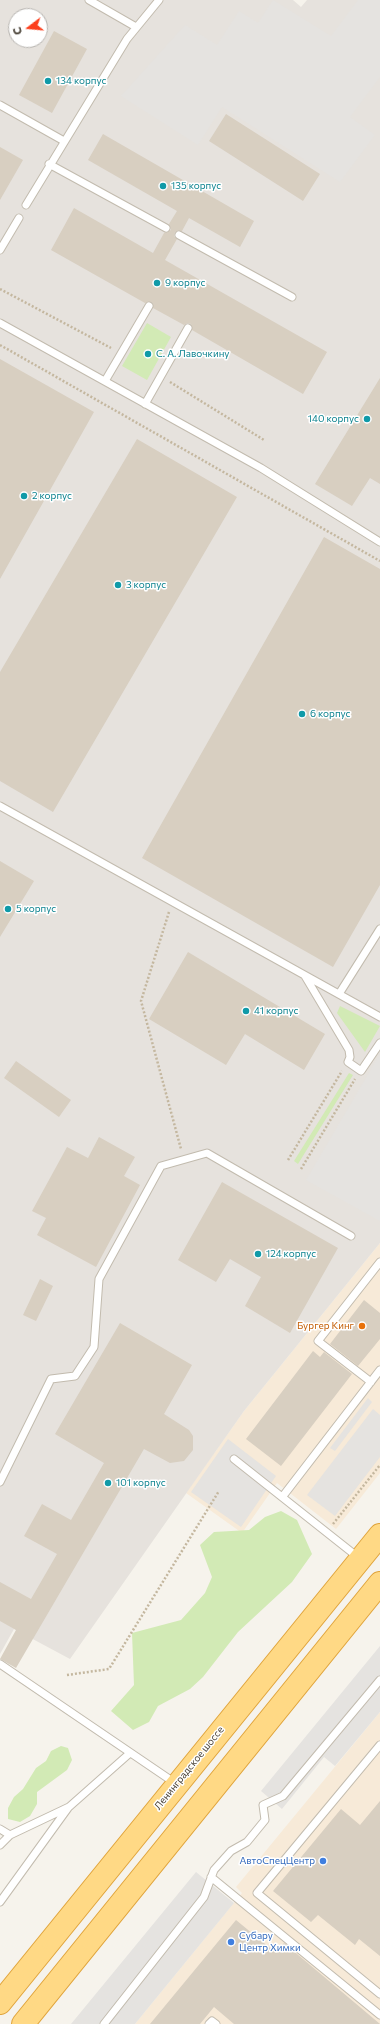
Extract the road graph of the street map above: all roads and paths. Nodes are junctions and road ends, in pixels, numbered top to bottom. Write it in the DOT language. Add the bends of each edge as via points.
graph roads {
  1 [pos="89,0"];
  2 [pos="159,0"];
  3 [pos="136,27"];
  4 [pos="0,105"];
  5 [pos="64,141"];
  6 [pos="49,164"];
  7 [pos="26,205"];
  8 [pos="19,218"];
  9 [pos="166,228"];
  10 [pos="179,235"];
  11 [pos="0,250"];
  12 [pos="0,289"];
  13 [pos="292,297"];
  14 [pos="149,306"];
  15 [pos="0,323"];
  16 [pos="188,328"];
  17 [pos="0,344"];
  18 [pos="120,353"];
  19 [pos="160,376"];
  20 [pos="105,381"];
  21 [pos="145,404"];
  22 [pos="264,440"];
  23 [pos="380,542"];
  24 [pos="380,561"];
  25 [pos="0,806"];
  26 [pos="172,902"];
  27 [pos="380,929"];
  28 [pos="303,974"];
  29 [pos="339,994"];
  30 [pos="380,1017"];
  31 [pos="380,1043"];
  32 [pos="348,1062"];
  33 [pos="361,1070"];
  34 [pos="184,1160"];
  35 [pos="288,1160"];
  36 [pos="301,1169"];
  37 [pos="351,1236"];
  38 [pos="380,1262"];
  39 [pos="380,1370"];
  40 [pos="371,1382"];
  41 [pos="234,1459"];
  42 [pos="380,1465"];
  43 [pos="0,1482"];
  44 [pos="219,1491"];
  45 [pos="283,1496"];
  46 [pos="327,1532"];
  47 [pos="380,1535"];
  48 [pos="360,1560"];
  49 [pos="380,1583"];
  50 [pos="0,1664"];
  51 [pos="67,1675"];
  52 [pos="380,1680"];
  53 [pos="380,1745"];
  54 [pos="130,1753"];
  55 [pos="177,1784"];
  56 [pos="69,1807"];
  57 [pos="0,1829"];
  58 [pos="10,1835"];
  59 [pos="0,1845"];
  60 [pos="211,1876"];
  61 [pos="0,1902"];
  62 [pos="380,1994"];
  63 [pos="0,2003"];
  64 [pos="380,2016"];
  65 [pos="23,2024"];
  66 [pos="104,2024"];
  67 [pos="209,2024"];
  68 [pos="216,2024"];
  1 -- 3 [label="lane"];
  2 -- 3 [label="lane"];
  3 -- 5 [label="lane"];
  4 -- 5 [label="lane"];
  5 -- 6 [label="lane"];
  6 -- 7 [label="lane"];
  6 -- 9 [label="lane"];
  8 -- 11 [label="lane"];
  10 -- 13 [label="lane"];
  12 -- 18 [label="path"];
  14 -- 18 [label="lane"];
  15 -- 20 [label="lane"];
  16 -- 19 [label="lane"];
  17 -- 24 [label="path"];
  18 -- 20 [label="lane"];
  19 -- 21 [label="lane"];
  19 -- 22 [label="path"];
  20 -- 21 [label="lane"];
  21 -- 23 [label="lane" via="261,468"];
  25 -- 26 [label="lane"];
  26 -- 28 [label="lane"];
  26 -- 34 [label="path" via="141,1001"];
  27 -- 29 [label="lane"];
  28 -- 29 [label="lane"];
  28 -- 32 [label="lane" via="349,1050"];
  29 -- 30 [label="lane"];
  31 -- 33 [label="lane"];
  32 -- 33 [label="lane"];
  32 -- 35 [label="path"];
  33 -- 36 [label="path"];
  34 -- 37 [label="lane" via="206,1153"];
  34 -- 43 [label="lane" via="161,1166 99,1279 94,1347 75,1376 51,1378"];
  38 -- 40 [label="lane" via="318,1341"];
  39 -- 40 [label="lane"];
  40 -- 45 [label="lane"];
  41 -- 45 [label="lane"];
  42 -- 46 [label="path"];
  44 -- 51 [label="path" via="110,1669"];
  45 -- 46 [label="lane"];
  46 -- 48 [label="lane"];
  47 -- 48 [label="highway, Ленинградское шоссе"];
  48 -- 55 [label="highway, Ленинградское шоссе"];
  49 -- 65 [label="highway"];
  50 -- 54 [label="lane"];
  52 -- 60 [label="lane" via="283,1796 263,1805 265,1820 247,1842 231,1851"];
  53 -- 62 [label="lane" via="257,1893"];
  54 -- 55 [label="lane"];
  54 -- 56 [label="lane"];
  55 -- 63 [label="highway, Ленинградское шоссе"];
  56 -- 58 [label="lane"];
  56 -- 61 [label="lane"];
  57 -- 58 [label="lane"];
  58 -- 59 [label="lane"];
  60 -- 64 [label="lane"];
  60 -- 66 [label="lane" via="204,1897"];
  67 -- 68 [label="lane" via="212,2021"];
}
